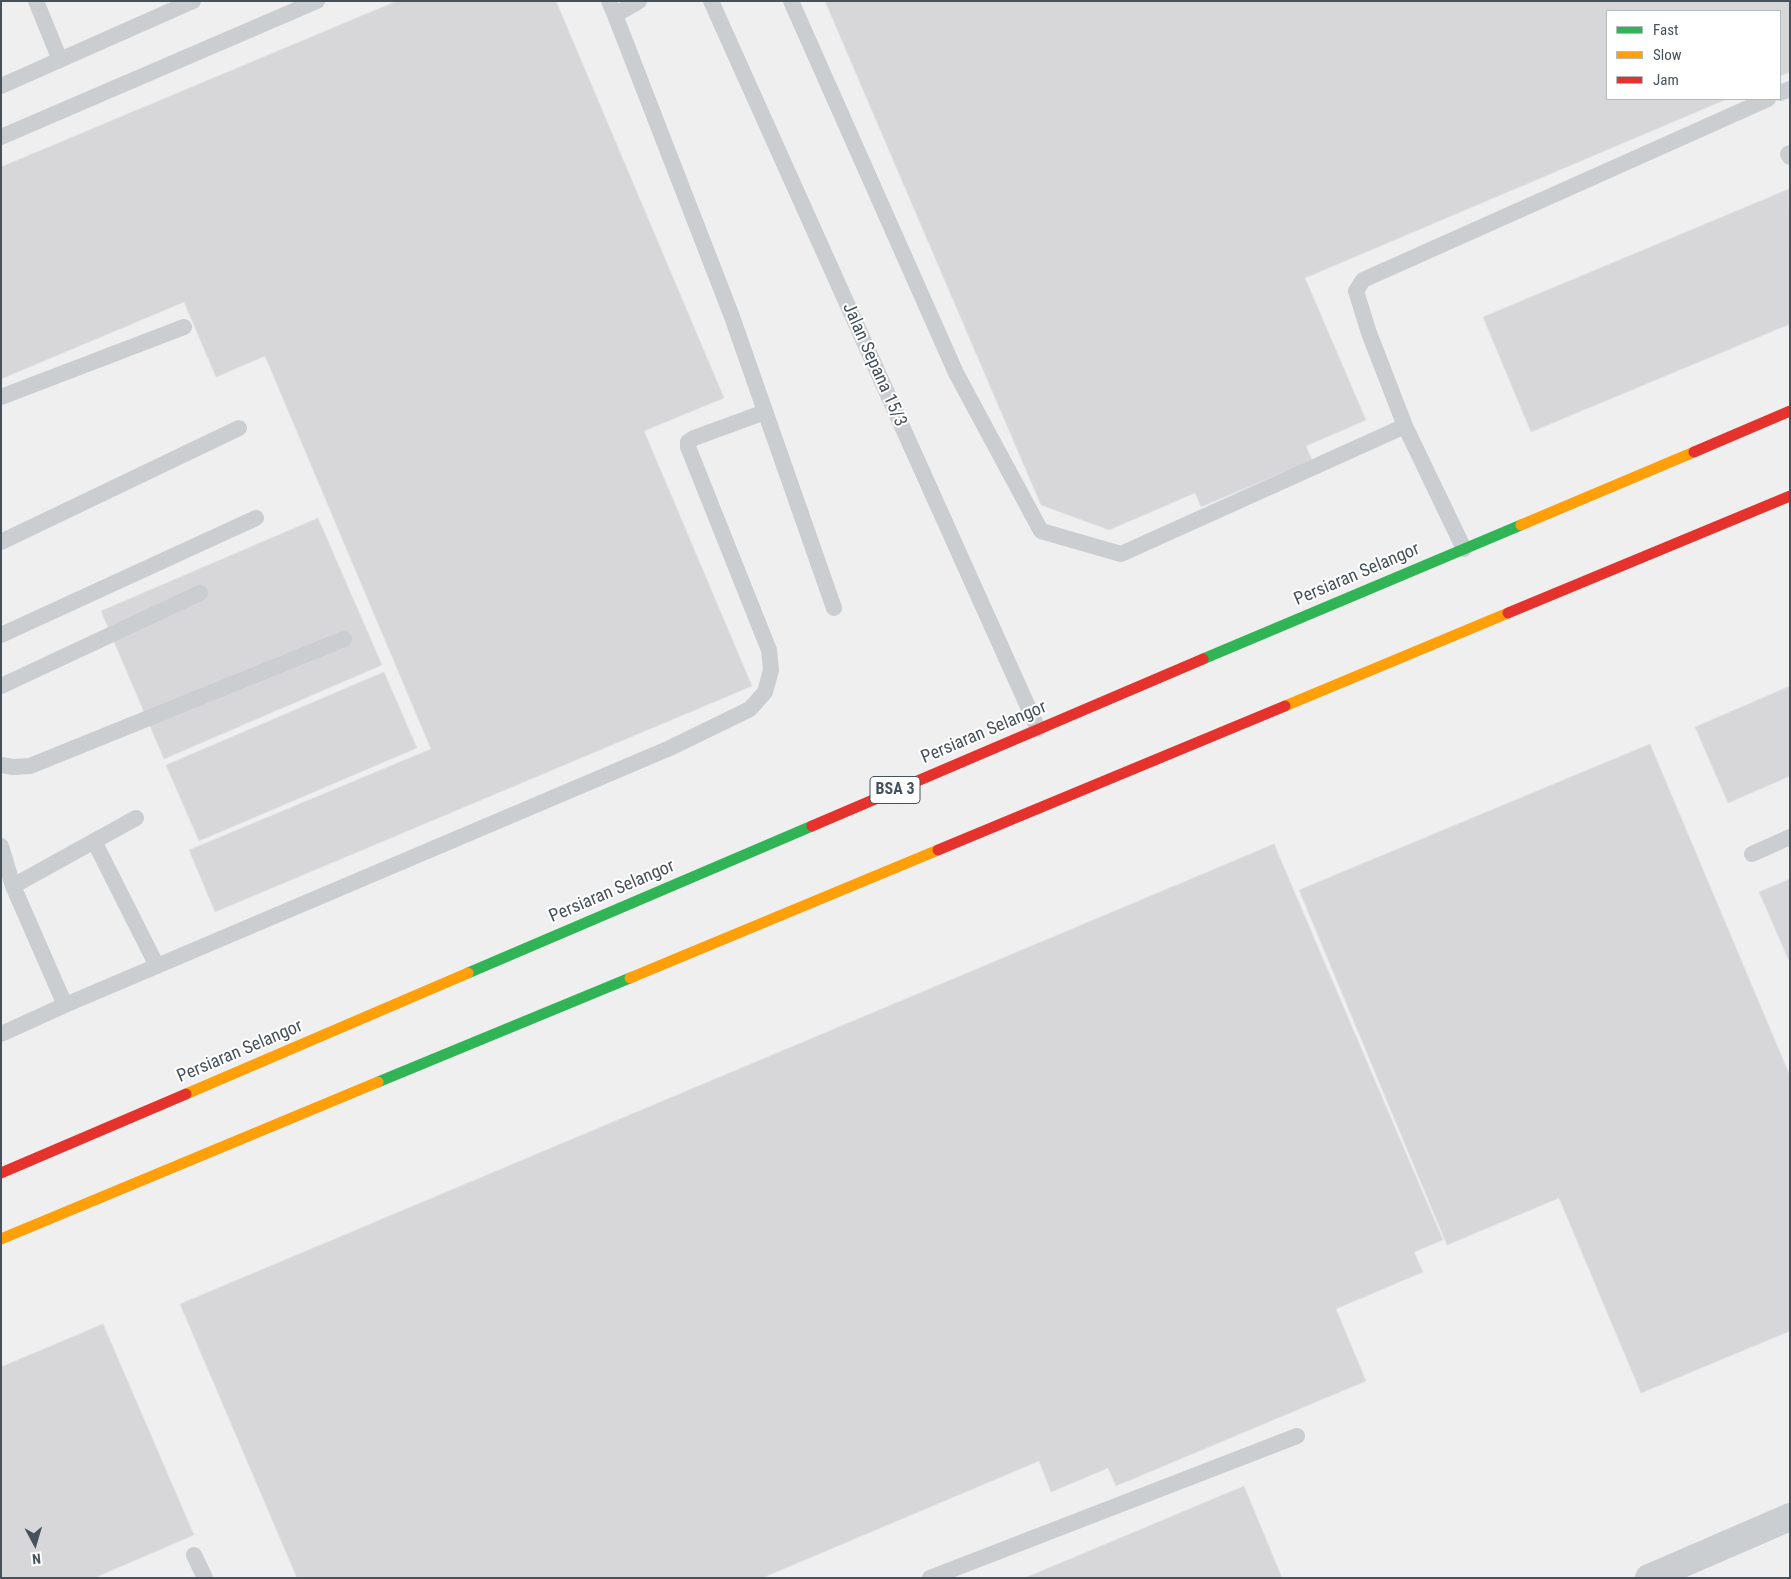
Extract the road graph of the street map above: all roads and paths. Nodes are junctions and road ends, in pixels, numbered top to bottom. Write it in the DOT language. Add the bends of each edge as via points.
graph roads {
  1 [pos="36,1"];
  2 [pos="193,1"];
  3 [pos="317,1"];
  4 [pos="639,1"];
  5 [pos="711,1"];
  6 [pos="791,1"];
  7 [pos="612,8"];
  8 [pos="60,60"];
  9 [pos="1,86"];
  10 [pos="1766,100"];
  11 [pos="1,137"];
  12 [pos="1790,153"];
  13 [pos="1790,158"];
  14 [pos="184,327"];
  15 [pos="1,397"];
  16 [pos="1790,411"];
  17 [pos="765,412"];
  18 [pos="1405,426"];
  19 [pos="239,428"];
  20 [pos="1790,496"];
  21 [pos="256,518"];
  22 [pos="1,542"];
  23 [pos="1464,549"];
  24 [pos="200,593"];
  25 [pos="834,608"];
  26 [pos="1,635"];
  27 [pos="344,639"];
  28 [pos="1,686"];
  29 [pos="1038,729"];
  30 [pos="1,765"];
  31 [pos="136,818"];
  32 [pos="1790,837"];
  33 [pos="94,841"];
  34 [pos="1,846"];
  35 [pos="1752,854"];
  36 [pos="13,886"];
  37 [pos="157,966"];
  38 [pos="66,1005"];
  39 [pos="1,1034"];
  40 [pos="1,1173"];
  41 [pos="1,1239"];
  42 [pos="1297,1436"];
  43 [pos="1790,1517"];
  44 [pos="194,1555"];
  45 [pos="205,1578"];
  46 [pos="930,1578"];
  47 [pos="1648,1578"];
  1 -- 8 [label="lane"];
  2 -- 8 [label="lane"];
  3 -- 11 [label="lane"];
  4 -- 7 [label="lane"];
  5 -- 29 [label="lane, Jalan Sepana 15/3"];
  6 -- 18 [label="lane" via="956,373 1041,531 1121,554"];
  7 -- 17 [label="lane" via="731,314"];
  8 -- 9 [label="lane"];
  10 -- 18 [label="lane" via="1363,280 1356,292"];
  12 -- 13 [label="lane"];
  14 -- 15 [label="lane"];
  16 -- 23 [label="main road, Persiaran Selangor / BSA 3"];
  17 -- 25 [label="lane"];
  17 -- 37 [label="lane" via="688,442 769,650 771,670 765,692 750,709 670,748"];
  18 -- 23 [label="lane"];
  19 -- 22 [label="lane"];
  20 -- 41 [label="main road"];
  21 -- 26 [label="lane"];
  23 -- 29 [label="main road, Persiaran Selangor / BSA 3"];
  24 -- 28 [label="lane"];
  27 -- 30 [label="lane" via="30,766"];
  29 -- 40 [label="main road, Persiaran Selangor / BSA 3"];
  31 -- 33 [label="lane"];
  32 -- 35 [label="lane"];
  33 -- 36 [label="lane"];
  33 -- 37 [label="lane"];
  34 -- 36 [label="lane"];
  36 -- 38 [label="lane"];
  37 -- 38 [label="lane"];
  38 -- 39 [label="lane"];
  42 -- 46 [label="lane"];
  43 -- 47 [label="street"];
  44 -- 45 [label="lane"];
}
